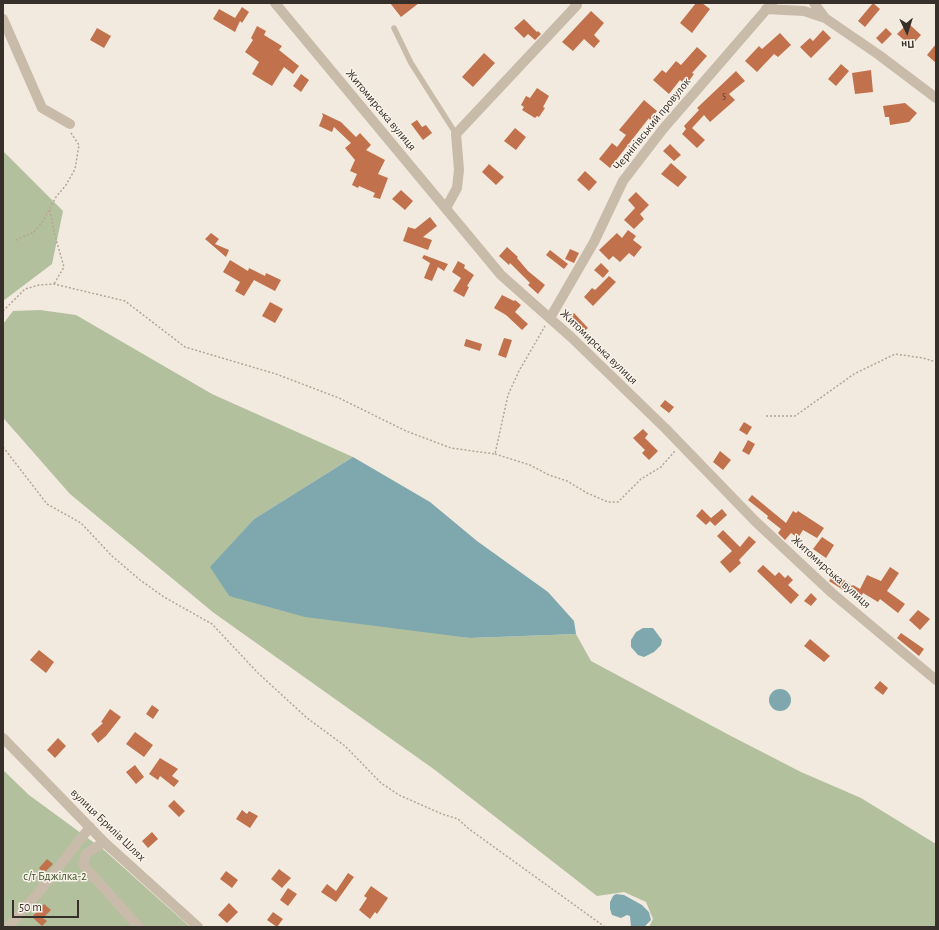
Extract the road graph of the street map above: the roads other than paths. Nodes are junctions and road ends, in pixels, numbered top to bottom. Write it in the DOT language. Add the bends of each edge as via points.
graph roads {
  1 [pos="275,3"];
  2 [pos="575,3"];
  3 [pos="814,3"];
  4 [pos="769,6"];
  5 [pos="825,18"];
  6 [pos="3,19"];
  7 [pos="394,28"];
  8 [pos="936,98"];
  9 [pos="70,124"];
  10 [pos="456,134"];
  11 [pos="446,208"];
  12 [pos="550,318"];
  13 [pos="936,680"];
  14 [pos="3,738"];
  15 [pos="90,827"];
  16 [pos="104,842"];
  17 [pos="8,927"];
  18 [pos="139,927"];
  19 [pos="198,927"];
  1 -- 11 [label="street, Житомирська вулиця"];
  2 -- 10 [label="street" via="577,5"];
  3 -- 5 [label="street"];
  4 -- 5 [label="street"];
  4 -- 12 [label="street, Чернігівський провулок" via="663,129 623,181 594,242"];
  5 -- 8 [label="street" via="880,55"];
  6 -- 9 [label="street" via="42,108"];
  7 -- 10 [label="lane" via="411,63"];
  10 -- 11 [label="street" via="459,170 457,188"];
  11 -- 12 [label="street, Житомирська вулиця" via="501,275"];
  12 -- 13 [label="street, Житомирська вулиця" via="680,443 755,521 832,593"];
  14 -- 15 [label="street, вулиця Брилів Шлях"];
  15 -- 16 [label="street, вулиця Брилів Шлях"];
  15 -- 17 [label="street"];
  16 -- 18 [label="street" via="86,854 83,865"];
  16 -- 19 [label="street, вулиця Брилів Шлях"];
}
